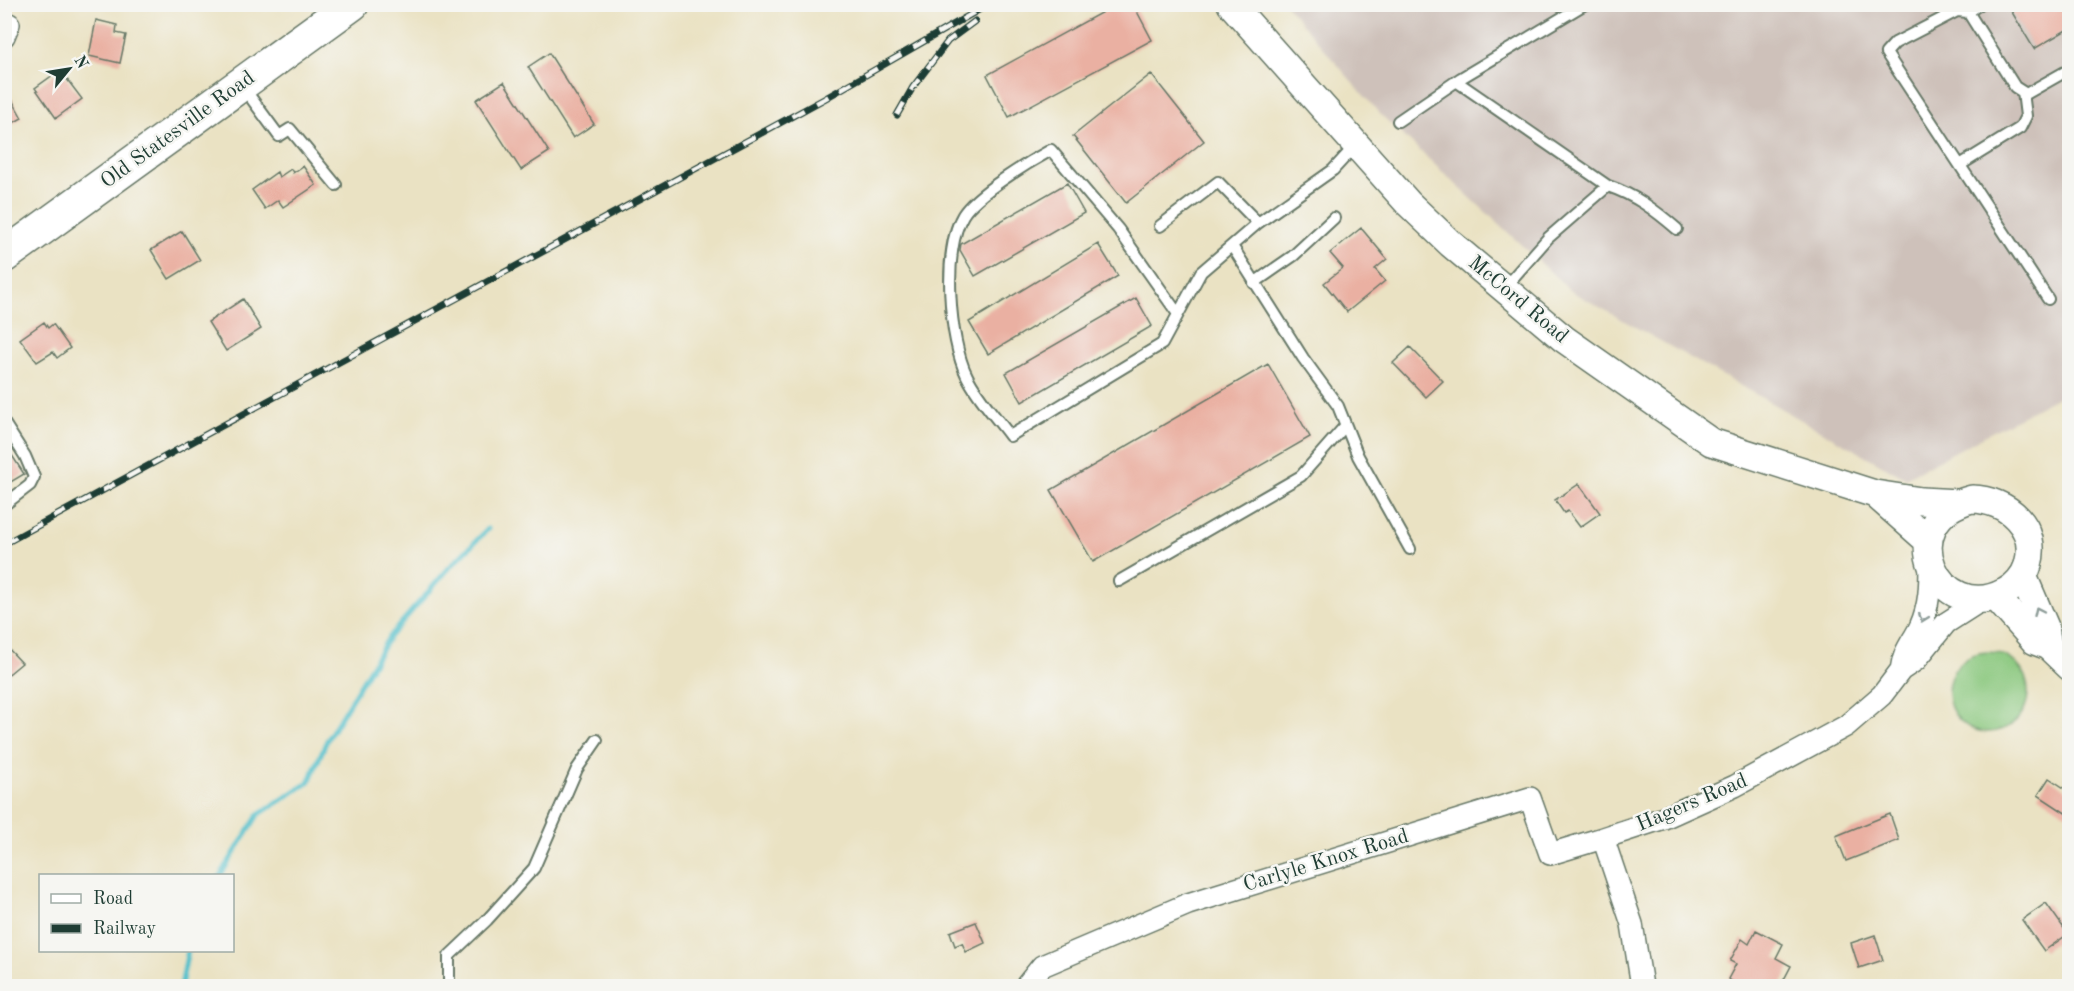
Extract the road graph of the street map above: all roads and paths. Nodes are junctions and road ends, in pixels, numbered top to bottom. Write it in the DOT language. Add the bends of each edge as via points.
graph roads {
  1 [pos="352,4"];
  2 [pos="1232,4"];
  3 [pos="1585,4"];
  4 [pos="1980,4"];
  5 [pos="1959,9"];
  6 [pos="2070,69"];
  7 [pos="1456,81"];
  8 [pos="241,85"];
  9 [pos="2023,92"];
  10 [pos="1398,121"];
  11 [pos="1355,146"];
  12 [pos="1960,165"];
  13 [pos="336,184"];
  14 [pos="1608,186"];
  15 [pos="1334,218"];
  16 [pos="1258,224"];
  17 [pos="1160,226"];
  18 [pos="1677,229"];
  19 [pos="1232,246"];
  20 [pos="5,255"];
  21 [pos="1254,283"];
  22 [pos="1504,288"];
  23 [pos="2048,299"];
  24 [pos="1178,314"];
  25 [pos="4,423"];
  26 [pos="1345,426"];
  27 [pos="1875,494"];
  28 [pos="1958,503"];
  29 [pos="4,505"];
  30 [pos="1410,549"];
  31 [pos="1928,551"];
  32 [pos="2023,576"];
  33 [pos="1119,581"];
  34 [pos="1989,598"];
  35 [pos="2048,646"];
  36 [pos="2070,667"];
  37 [pos="1901,670"];
  38 [pos="597,740"];
  39 [pos="1602,838"];
  40 [pos="449,987"];
  41 [pos="1026,987"];
  42 [pos="1642,987"];
  1 -- 8 [label="main road, Old Statesville Road"];
  2 -- 11 [label="street, McCord Road"];
  3 -- 7 [label="lane"];
  4 -- 5 [label="lane"];
  5 -- 9 [label="lane"];
  5 -- 12 [label="lane" via="1895,43 1886,52"];
  6 -- 9 [label="lane" via="2026,94"];
  7 -- 10 [label="lane"];
  7 -- 14 [label="lane"];
  8 -- 13 [label="lane" via="279,136 290,129"];
  8 -- 20 [label="main road, Old Statesville Road"];
  9 -- 12 [label="lane" via="2026,116 2020,128"];
  11 -- 16 [label="lane" via="1333,170"];
  11 -- 22 [label="street, McCord Road" via="1408,203"];
  12 -- 23 [label="lane"];
  14 -- 18 [label="lane" via="1629,193"];
  14 -- 22 [label="lane" via="1548,238"];
  15 -- 21 [label="lane" via="1293,256"];
  16 -- 17 [label="lane" via="1218,182"];
  16 -- 19 [label="lane"];
  19 -- 21 [label="lane"];
  19 -- 24 [label="lane" via="1201,272"];
  21 -- 26 [label="lane" via="1338,406"];
  22 -- 27 [label="street, McCord Road" via="1564,339 1711,442"];
  24 -- 24 [label="lane" via="1118,229 1051,150 1017,168 964,213 953,236 953,327 967,376 1010,436 1162,344"];
  25 -- 29 [label="lane" via="34,477"];
  26 -- 30 [label="lane"];
  26 -- 33 [label="lane" via="1300,476"];
  27 -- 28 [label="street, McCord Road"];
  27 -- 31 [label="street, McCord Road"];
  28 -- 31 [label="street" via="1936,521"];
  28 -- 32 [label="street, McCord Road" via="1987,500 2013,512 2031,545"];
  31 -- 34 [label="street, McCord Road" via="1944,586 1962,596"];
  31 -- 37 [label="street, Hagers Road, one-way" via="1930,600 1920,627 1903,654"];
  32 -- 34 [label="street" via="2008,590"];
  35 -- 32 [label="street, one-way" via="2045,627"];
  34 -- 35 [label="street" via="2035,641"];
  34 -- 37 [label="street, Hagers Road" via="1946,623 1917,660"];
  35 -- 36 [label="street"];
  37 -- 39 [label="street, Hagers Road" via="1882,695 1846,726 1778,765 1664,818"];
  38 -- 40 [label="lane" via="577,769 534,868 488,920 449,956"];
  39 -- 41 [label="street, Carlyle Knox Road" via="1550,854 1530,798 1188,904 1042,966"];
  39 -- 42 [label="street" via="1632,924"];
}
